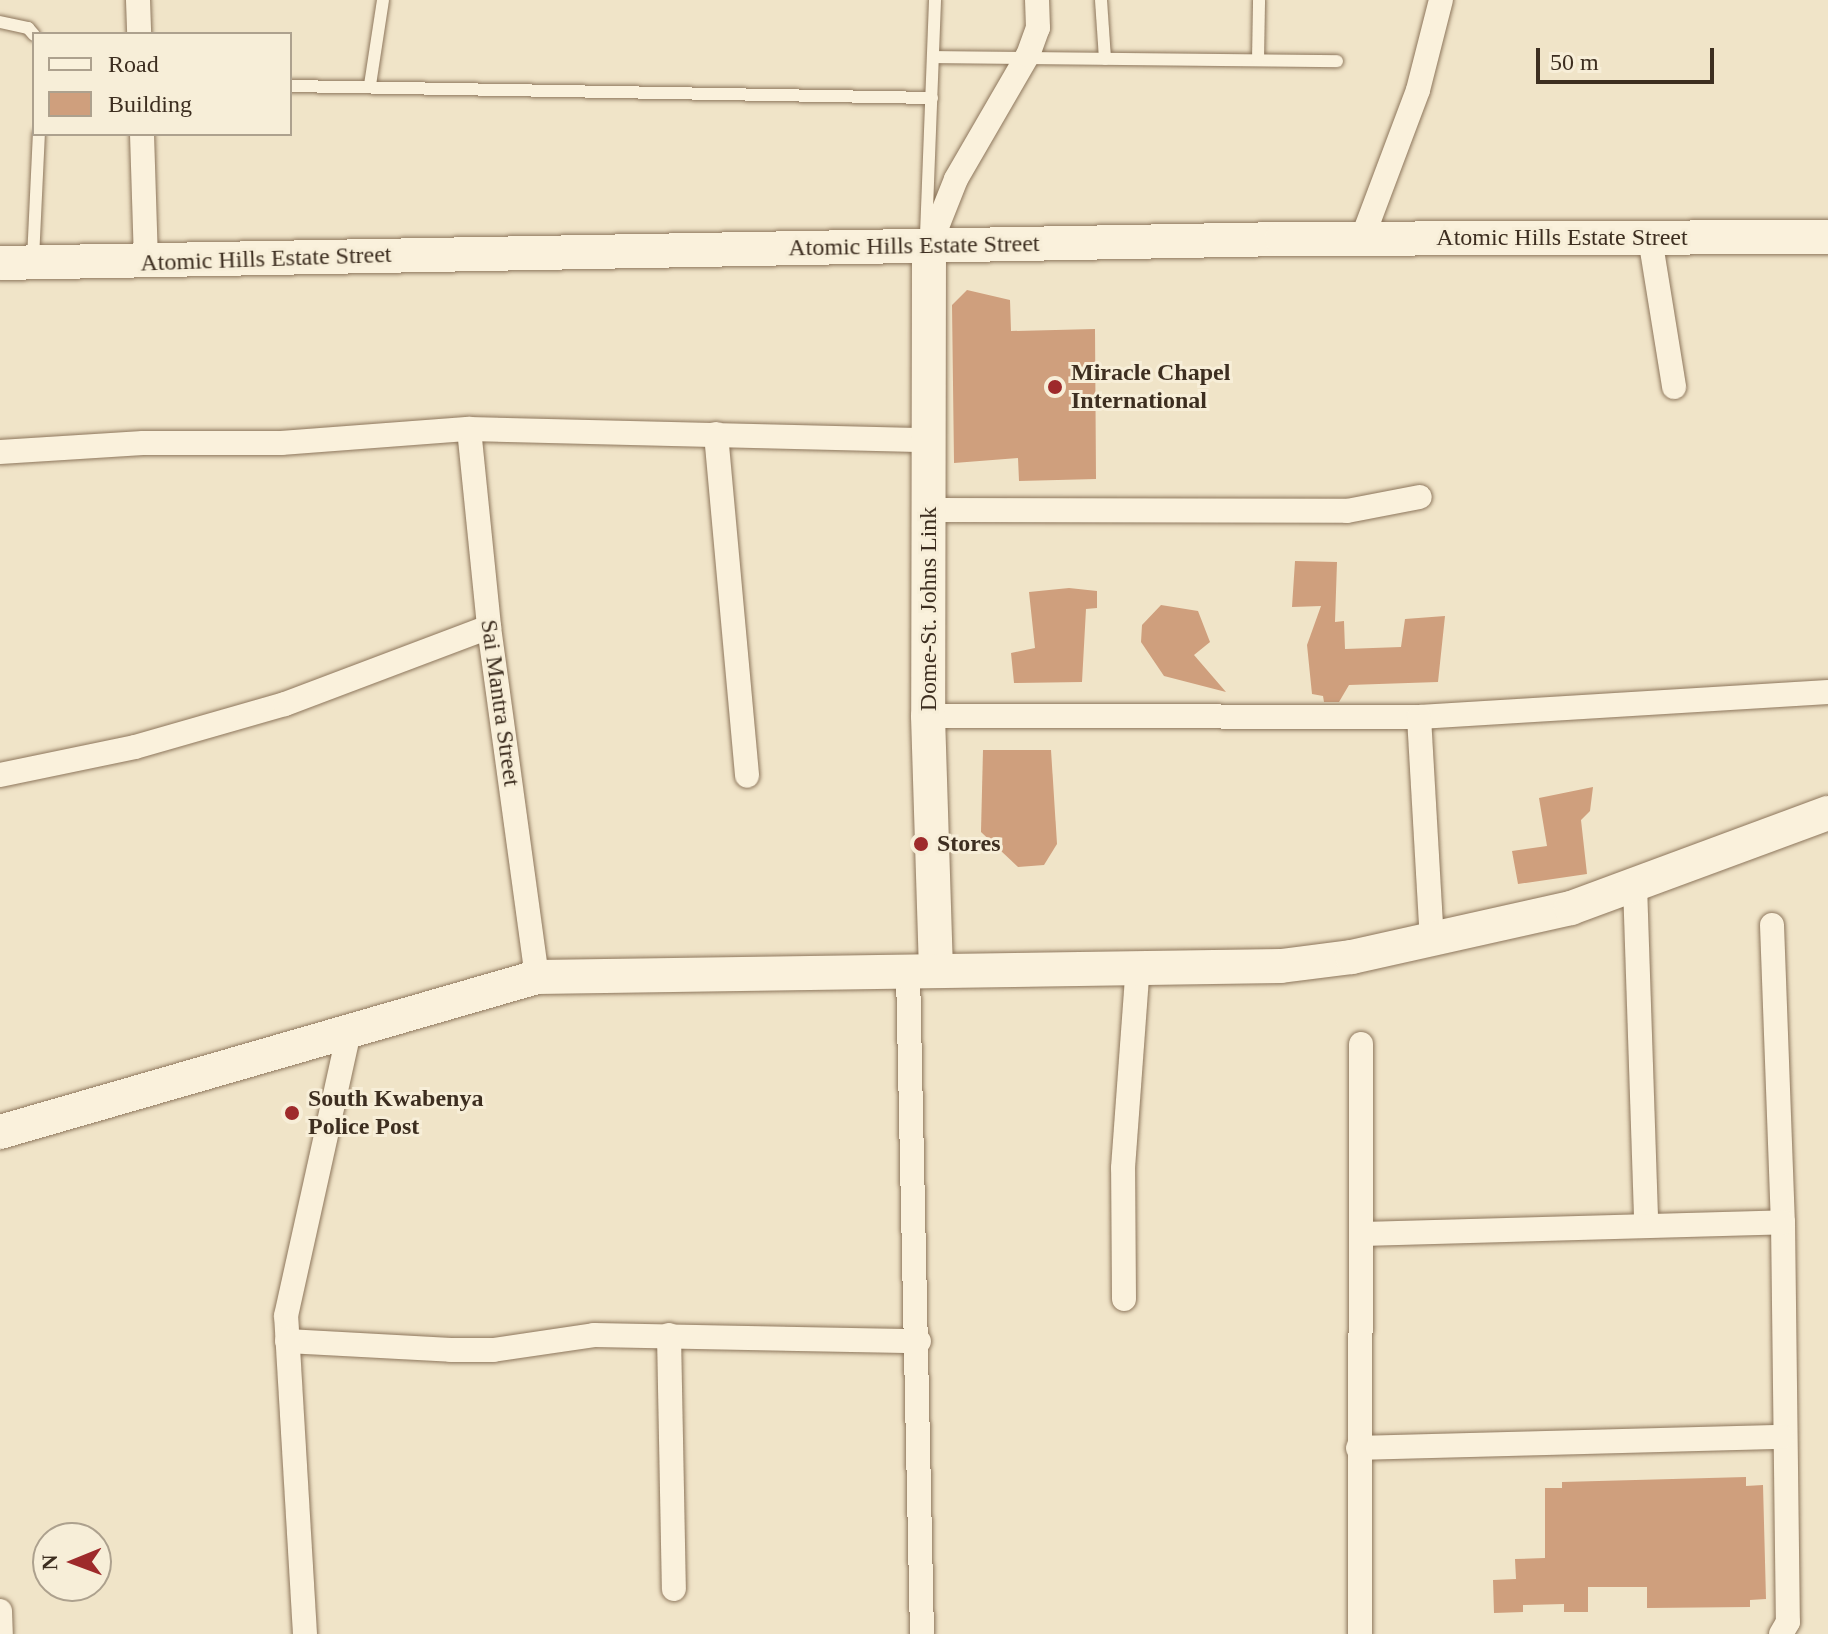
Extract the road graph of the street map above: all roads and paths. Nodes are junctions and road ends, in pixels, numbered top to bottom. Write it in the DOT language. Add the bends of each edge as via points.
graph roads {
  1 [pos="138,0"];
  2 [pos="383,0"];
  3 [pos="935,0"];
  4 [pos="1037,0"];
  5 [pos="1101,0"];
  6 [pos="1259,0"];
  7 [pos="1441,0"];
  8 [pos="0,22"];
  9 [pos="139,32"];
  10 [pos="32,33"];
  11 [pos="1028,55"];
  12 [pos="933,57"];
  13 [pos="1105,59"];
  14 [pos="1258,60"];
  15 [pos="1337,61"];
  16 [pos="370,85"];
  17 [pos="292,86"];
  18 [pos="932,98"];
  19 [pos="39,136"];
  20 [pos="142,136"];
  21 [pos="1828,237"];
  22 [pos="1650,238"];
  23 [pos="1362,239"];
  24 [pos="927,246"];
  25 [pos="16,263"];
  26 [pos="146,263"];
  27 [pos="1674,387"];
  28 [pos="469,429"];
  29 [pos="716,434"];
  30 [pos="928,440"];
  31 [pos="0,452"];
  32 [pos="1420,497"];
  33 [pos="930,510"];
  34 [pos="489,627"];
  35 [pos="1828,692"];
  36 [pos="928,716"];
  37 [pos="1419,717"];
  38 [pos="0,775"];
  39 [pos="747,776"];
  40 [pos="1828,813"];
  41 [pos="1635,885"];
  42 [pos="1772,925"];
  43 [pos="1432,943"];
  44 [pos="1138,966"];
  45 [pos="922,971"];
  46 [pos="537,977"];
  47 [pos="349,1031"];
  48 [pos="1361,1044"];
  49 [pos="0,1132"];
  50 [pos="1783,1222"];
  51 [pos="1646,1224"];
  52 [pos="1365,1234"];
  53 [pos="1124,1299"];
  54 [pos="669,1335"];
  55 [pos="287,1341"];
  56 [pos="919,1341"];
  57 [pos="1782,1437"];
  58 [pos="1358,1448"];
  59 [pos="674,1589"];
  60 [pos="0,1611"];
  61 [pos="1,1634"];
  62 [pos="305,1634"];
  63 [pos="922,1634"];
  64 [pos="1360,1634"];
  65 [pos="1781,1634"];
  1 -- 9 [label="street"];
  2 -- 16 [label="lane"];
  3 -- 12 [label="lane"];
  4 -- 11 [label="street" via="1038,28"];
  5 -- 13 [label="lane"];
  6 -- 14 [label="lane"];
  7 -- 23 [label="street" via="1418,90"];
  8 -- 10 [label="lane"];
  11 -- 12 [label="lane"];
  11 -- 13 [label="lane"];
  11 -- 24 [label="street" via="956,179"];
  12 -- 18 [label="lane"];
  13 -- 14 [label="lane"];
  14 -- 15 [label="lane"];
  16 -- 17 [label="lane"];
  16 -- 18 [label="lane"];
  18 -- 24 [label="lane"];
  19 -- 25 [label="lane"];
  20 -- 26 [label="street"];
  21 -- 22 [label="main road, Atomic Hills Estate Street"];
  22 -- 23 [label="main road, Atomic Hills Estate Street"];
  22 -- 27 [label="street"];
  23 -- 24 [label="main road, Atomic Hills Estate Street"];
  24 -- 26 [label="main road, Atomic Hills Estate Street"];
  24 -- 30 [label="main road, Dome-St. Johns Link"];
  25 -- 26 [label="main road, Atomic Hills Estate Street"];
  28 -- 29 [label="street"];
  28 -- 31 [label="street" via="281,443 143,443"];
  28 -- 34 [label="street, Sai Mantra Street"];
  29 -- 30 [label="street"];
  29 -- 39 [label="street"];
  30 -- 33 [label="main road, Dome-St. Johns Link"];
  32 -- 33 [label="street" via="1347,511"];
  33 -- 36 [label="main road, Dome-St. Johns Link"];
  34 -- 38 [label="street" via="285,704 135,747"];
  34 -- 46 [label="street, Sai Mantra Street"];
  35 -- 37 [label="street"];
  36 -- 37 [label="street"];
  36 -- 45 [label="main road, Dome-St. Johns Link"];
  37 -- 43 [label="street"];
  40 -- 41 [label="main road"];
  41 -- 43 [label="main road" via="1571,908"];
  41 -- 51 [label="street"];
  42 -- 50 [label="street"];
  43 -- 44 [label="main road" via="1281,966"];
  44 -- 45 [label="main road"];
  44 -- 53 [label="street" via="1123,1168"];
  45 -- 46 [label="main road"];
  45 -- 56 [label="street"];
  46 -- 47 [label="main road"];
  47 -- 49 [label="main road"];
  47 -- 55 [label="street" via="291,1283"];
  48 -- 52 [label="street"];
  50 -- 51 [label="street"];
  50 -- 57 [label="street"];
  51 -- 52 [label="street"];
  52 -- 58 [label="street"];
  54 -- 55 [label="street" via="594,1335 493,1350"];
  54 -- 56 [label="street"];
  54 -- 59 [label="street"];
  55 -- 62 [label="street"];
  56 -- 63 [label="street"];
  57 -- 58 [label="street"];
  57 -- 65 [label="street" via="1788,1622"];
  58 -- 64 [label="street"];
  60 -- 61 [label="street"];
}
